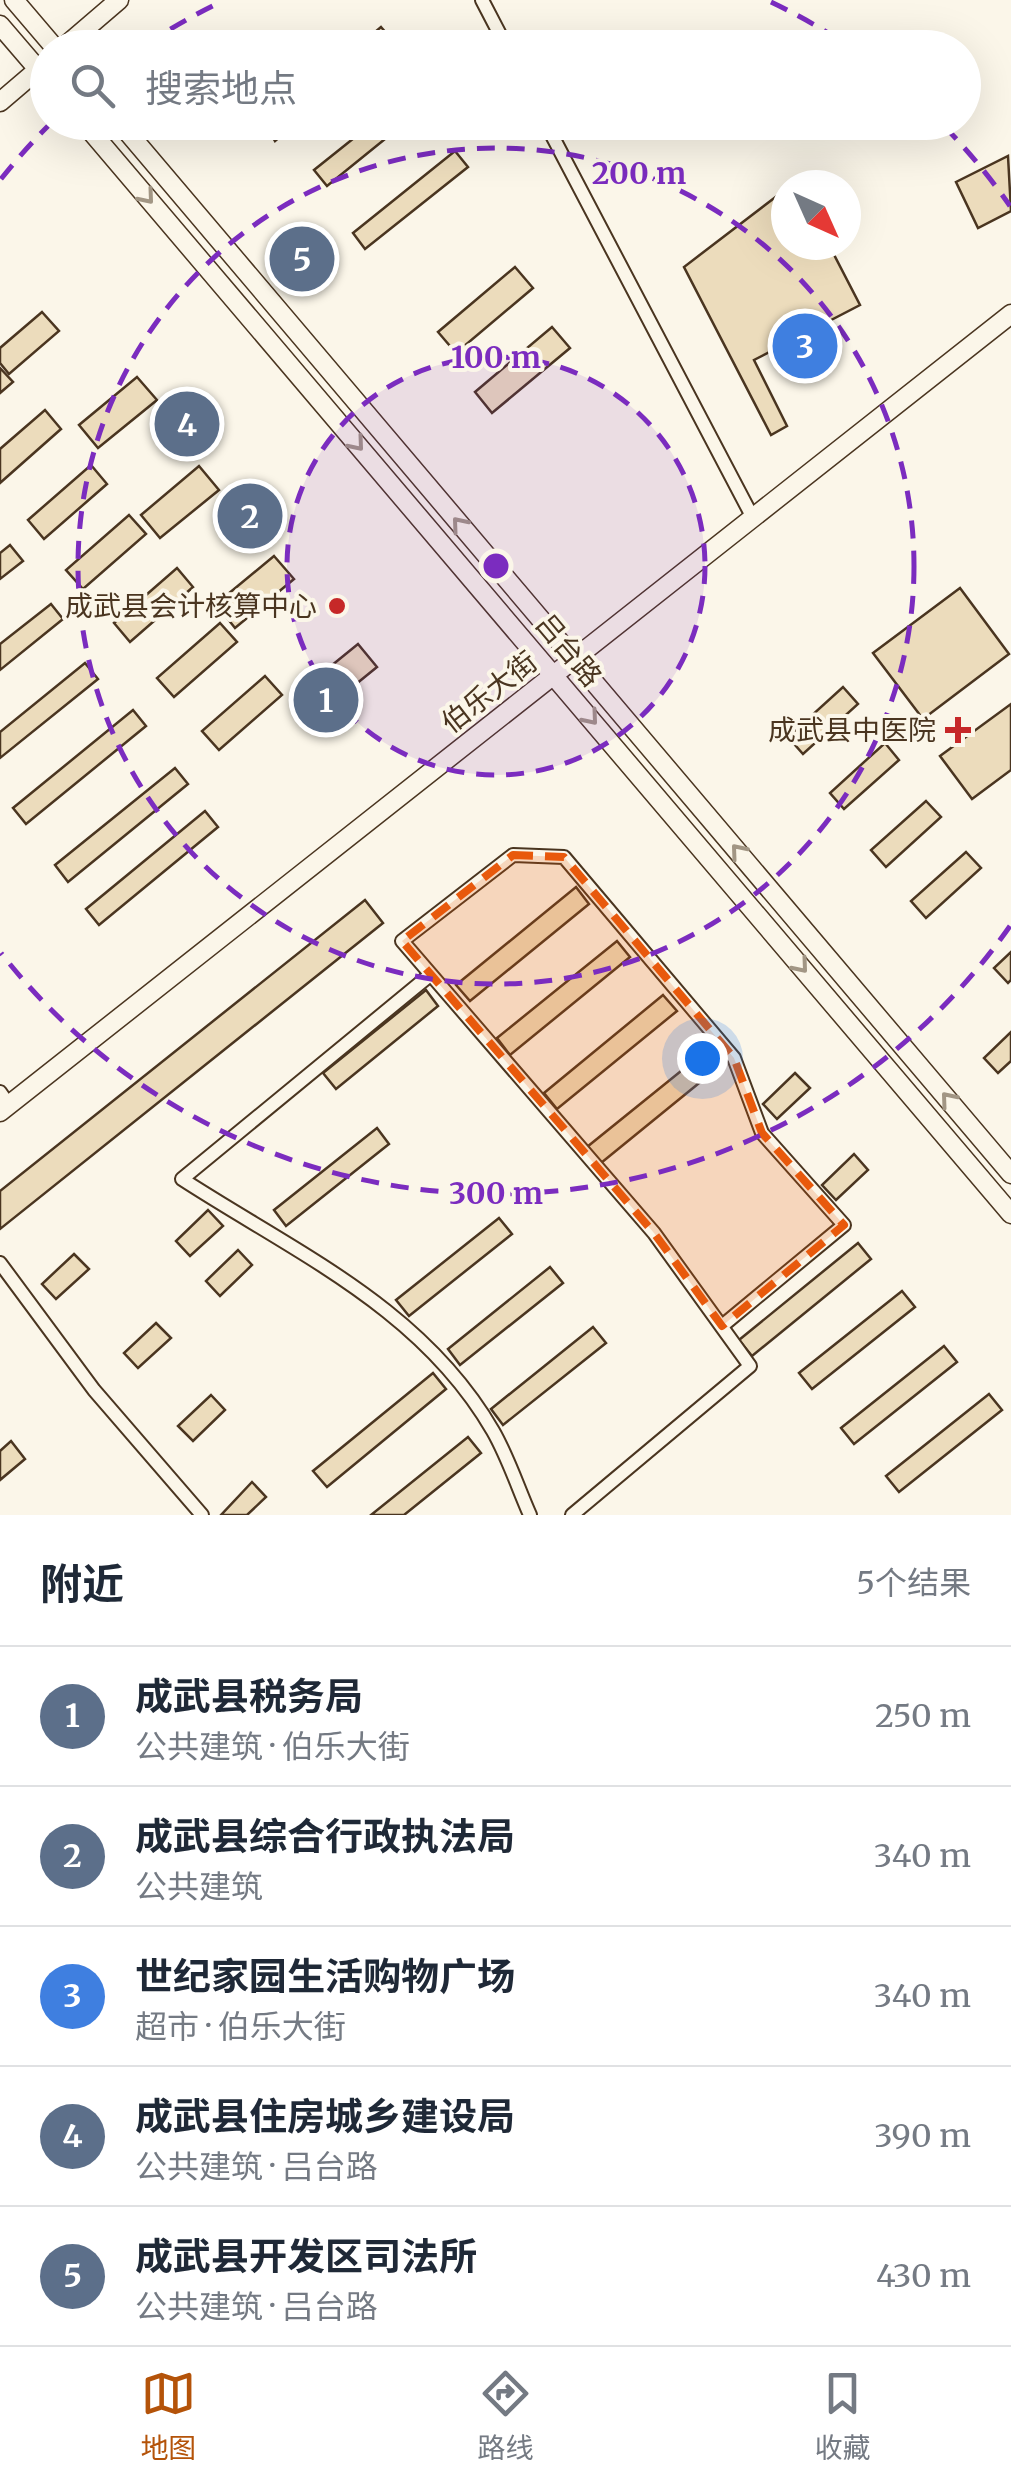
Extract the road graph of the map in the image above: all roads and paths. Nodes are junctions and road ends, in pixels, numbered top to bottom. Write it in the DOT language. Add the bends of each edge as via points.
graph roads {
  1 [pos="14,0"];
  2 [pos="119,0"];
  3 [pos="482,0"];
  4 [pos="0,25"];
  5 [pos="40,30"];
  6 [pos="84,30"];
  7 [pos="497,30"];
  8 [pos="30,56"];
  9 [pos="30,80"];
  10 [pos="0,102"];
  11 [pos="98,140"];
  12 [pos="133,140"];
  13 [pos="554,140"];
  14 [pos="1011,314"];
  15 [pos="753,518"];
  16 [pos="575,660"];
  17 [pos="555,675"];
  18 [pos="430,975"];
  19 [pos="3,1103"];
  20 [pos="1011,1174"];
  21 [pos="1011,1214"];
  22 [pos="0,1263"];
  23 [pos="722,1326"];
  24 [pos="202,1515"];
  25 [pos="530,1515"];
  26 [pos="572,1515"];
  1 -- 5 [label="main road"];
  2 -- 6 [label="main road"];
  3 -- 7 [label="street"];
  4 -- 8 [label="main road"];
  9 -- 10 [label="main road"];
  11 -- 17 [label="main road, 吕台路, one-way"];
  16 -- 12 [label="main road, 吕台路, one-way"];
  13 -- 15 [label="street"];
  14 -- 15 [label="main road, 伯乐大街"];
  15 -- 16 [label="main road, 伯乐大街"];
  16 -- 17 [label="main road, 伯乐大街"];
  20 -- 16 [label="main road, 吕台路, one-way"];
  17 -- 19 [label="main road, 伯乐大街"];
  17 -- 21 [label="main road, 吕台路, one-way"];
  18 -- 23 [label="street" via="654,1233"];
  18 -- 23 [label="street" via="402,942 513,855 564,857 734,1058 762,1133 844,1225"];
  18 -- 25 [label="street" via="182,1178 314,1257 405,1322 494,1432"];
  22 -- 24 [label="street" via="94,1390"];
  23 -- 26 [label="street" via="750,1366"];
}
